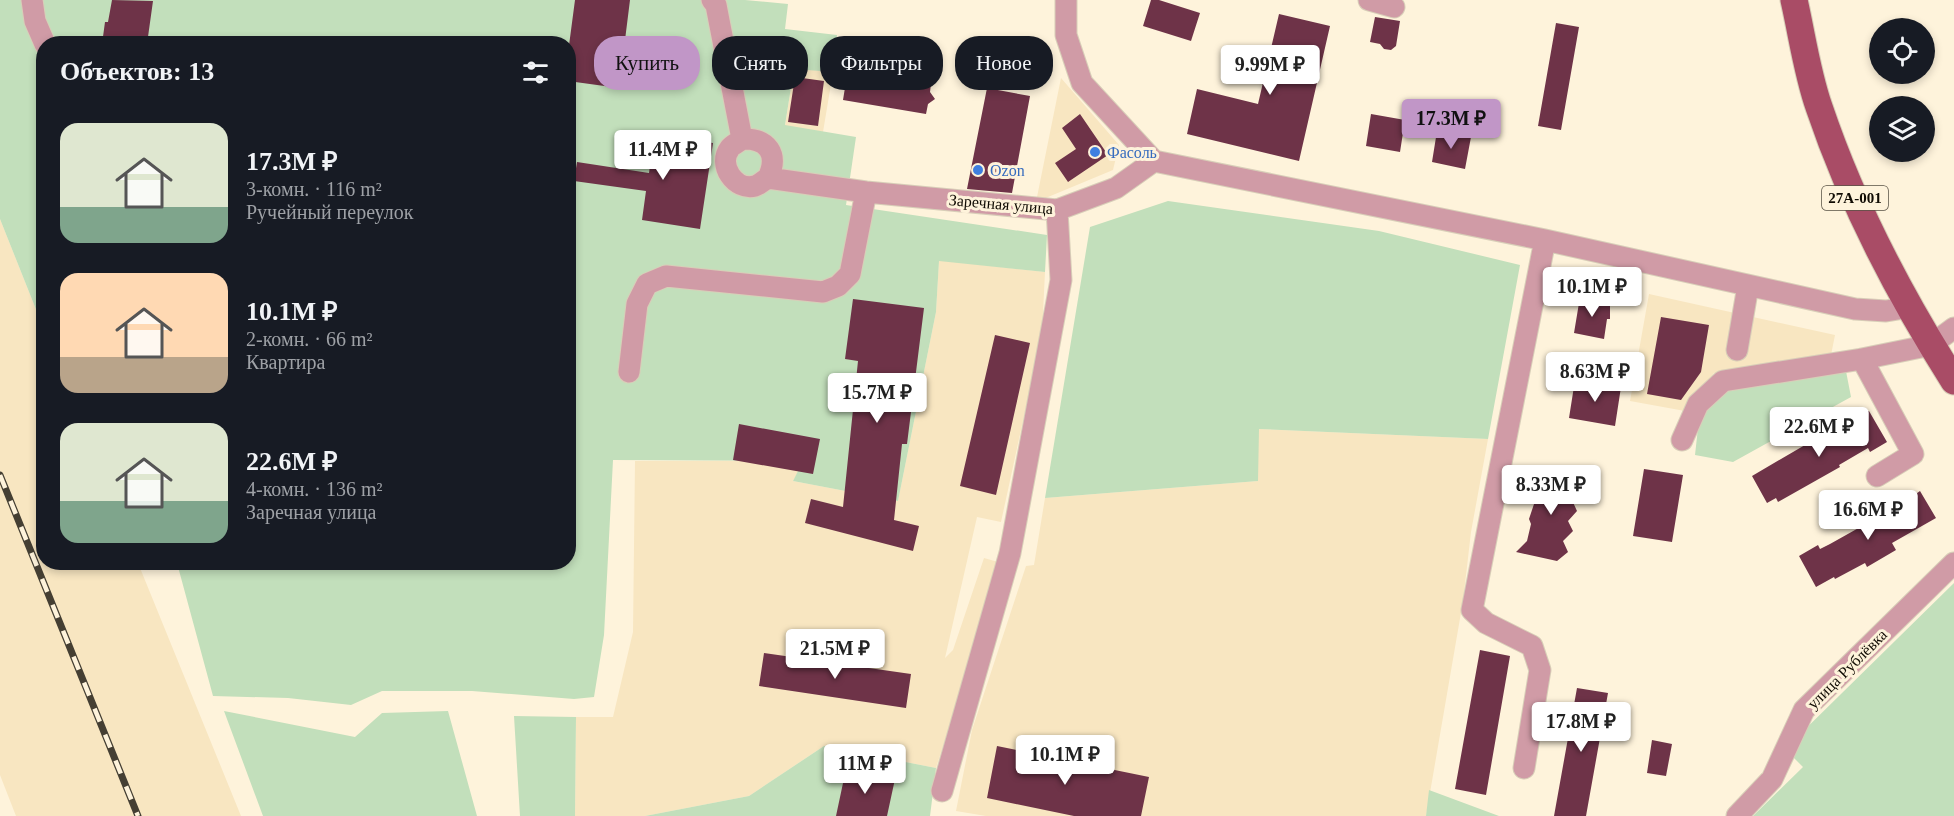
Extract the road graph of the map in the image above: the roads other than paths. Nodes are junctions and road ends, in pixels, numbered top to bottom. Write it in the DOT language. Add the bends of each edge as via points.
graph roads {
  1 [pos="32,0"];
  2 [pos="712,0"];
  3 [pos="1066,0"];
  4 [pos="1369,0"];
  5 [pos="1794,0"];
  6 [pos="1394,6"];
  7 [pos="41,36"];
  8 [pos="742,139"];
  9 [pos="1154,161"];
  10 [pos="768,178"];
  11 [pos="866,192"];
  12 [pos="1057,210"];
  13 [pos="1545,240"];
  14 [pos="1748,286"];
  15 [pos="1911,307"];
  16 [pos="1954,328"];
  17 [pos="1931,345"];
  18 [pos="1737,350"];
  19 [pos="1862,359"];
  20 [pos="629,372"];
  21 [pos="1954,381"];
  22 [pos="1682,440"];
  23 [pos="1877,476"];
  24 [pos="1954,563"];
  25 [pos="1524,768"];
  26 [pos="942,791"];
  27 [pos="1737,816"];
  1 -- 7 [label="street" via="34,21"];
  2 -- 8 [label="street"];
  3 -- 9 [label="street" via="1066,35 1082,83"];
  4 -- 6 [label="street"];
  5 -- 15 [label="main road, 27А-001" via="1818,105 1859,210"];
  8 -- 10 [label="street" via="765,144 772,154 773,167"];
  8 -- 10 [label="street, Заречная улица" via="730,148 725,161 729,176 741,184 755,186"];
  9 -- 12 [label="street, Заречная улица" via="1116,188"];
  9 -- 13 [label="street"];
  10 -- 11 [label="street, Заречная улица"];
  11 -- 12 [label="street, Заречная улица"];
  11 -- 20 [label="street" via="849,274 838,286 823,292 666,276 647,284 637,304"];
  12 -- 26 [label="street" via="1061,280 1010,553"];
  13 -- 14 [label="street"];
  13 -- 25 [label="street" via="1472,610 1486,623 1532,646 1535,654 1540,670"];
  14 -- 15 [label="street" via="1855,309 1887,311"];
  14 -- 18 [label="street"];
  15 -- 17 [label="main road, 27А-001"];
  16 -- 17 [label="street"];
  17 -- 19 [label="street"];
  17 -- 21 [label="main road, 27А-001"];
  19 -- 22 [label="street" via="1723,381 1698,404"];
  19 -- 23 [label="street" via="1913,454"];
  24 -- 27 [label="street, улица Рублёвка" via="1804,710 1772,779"];
}
